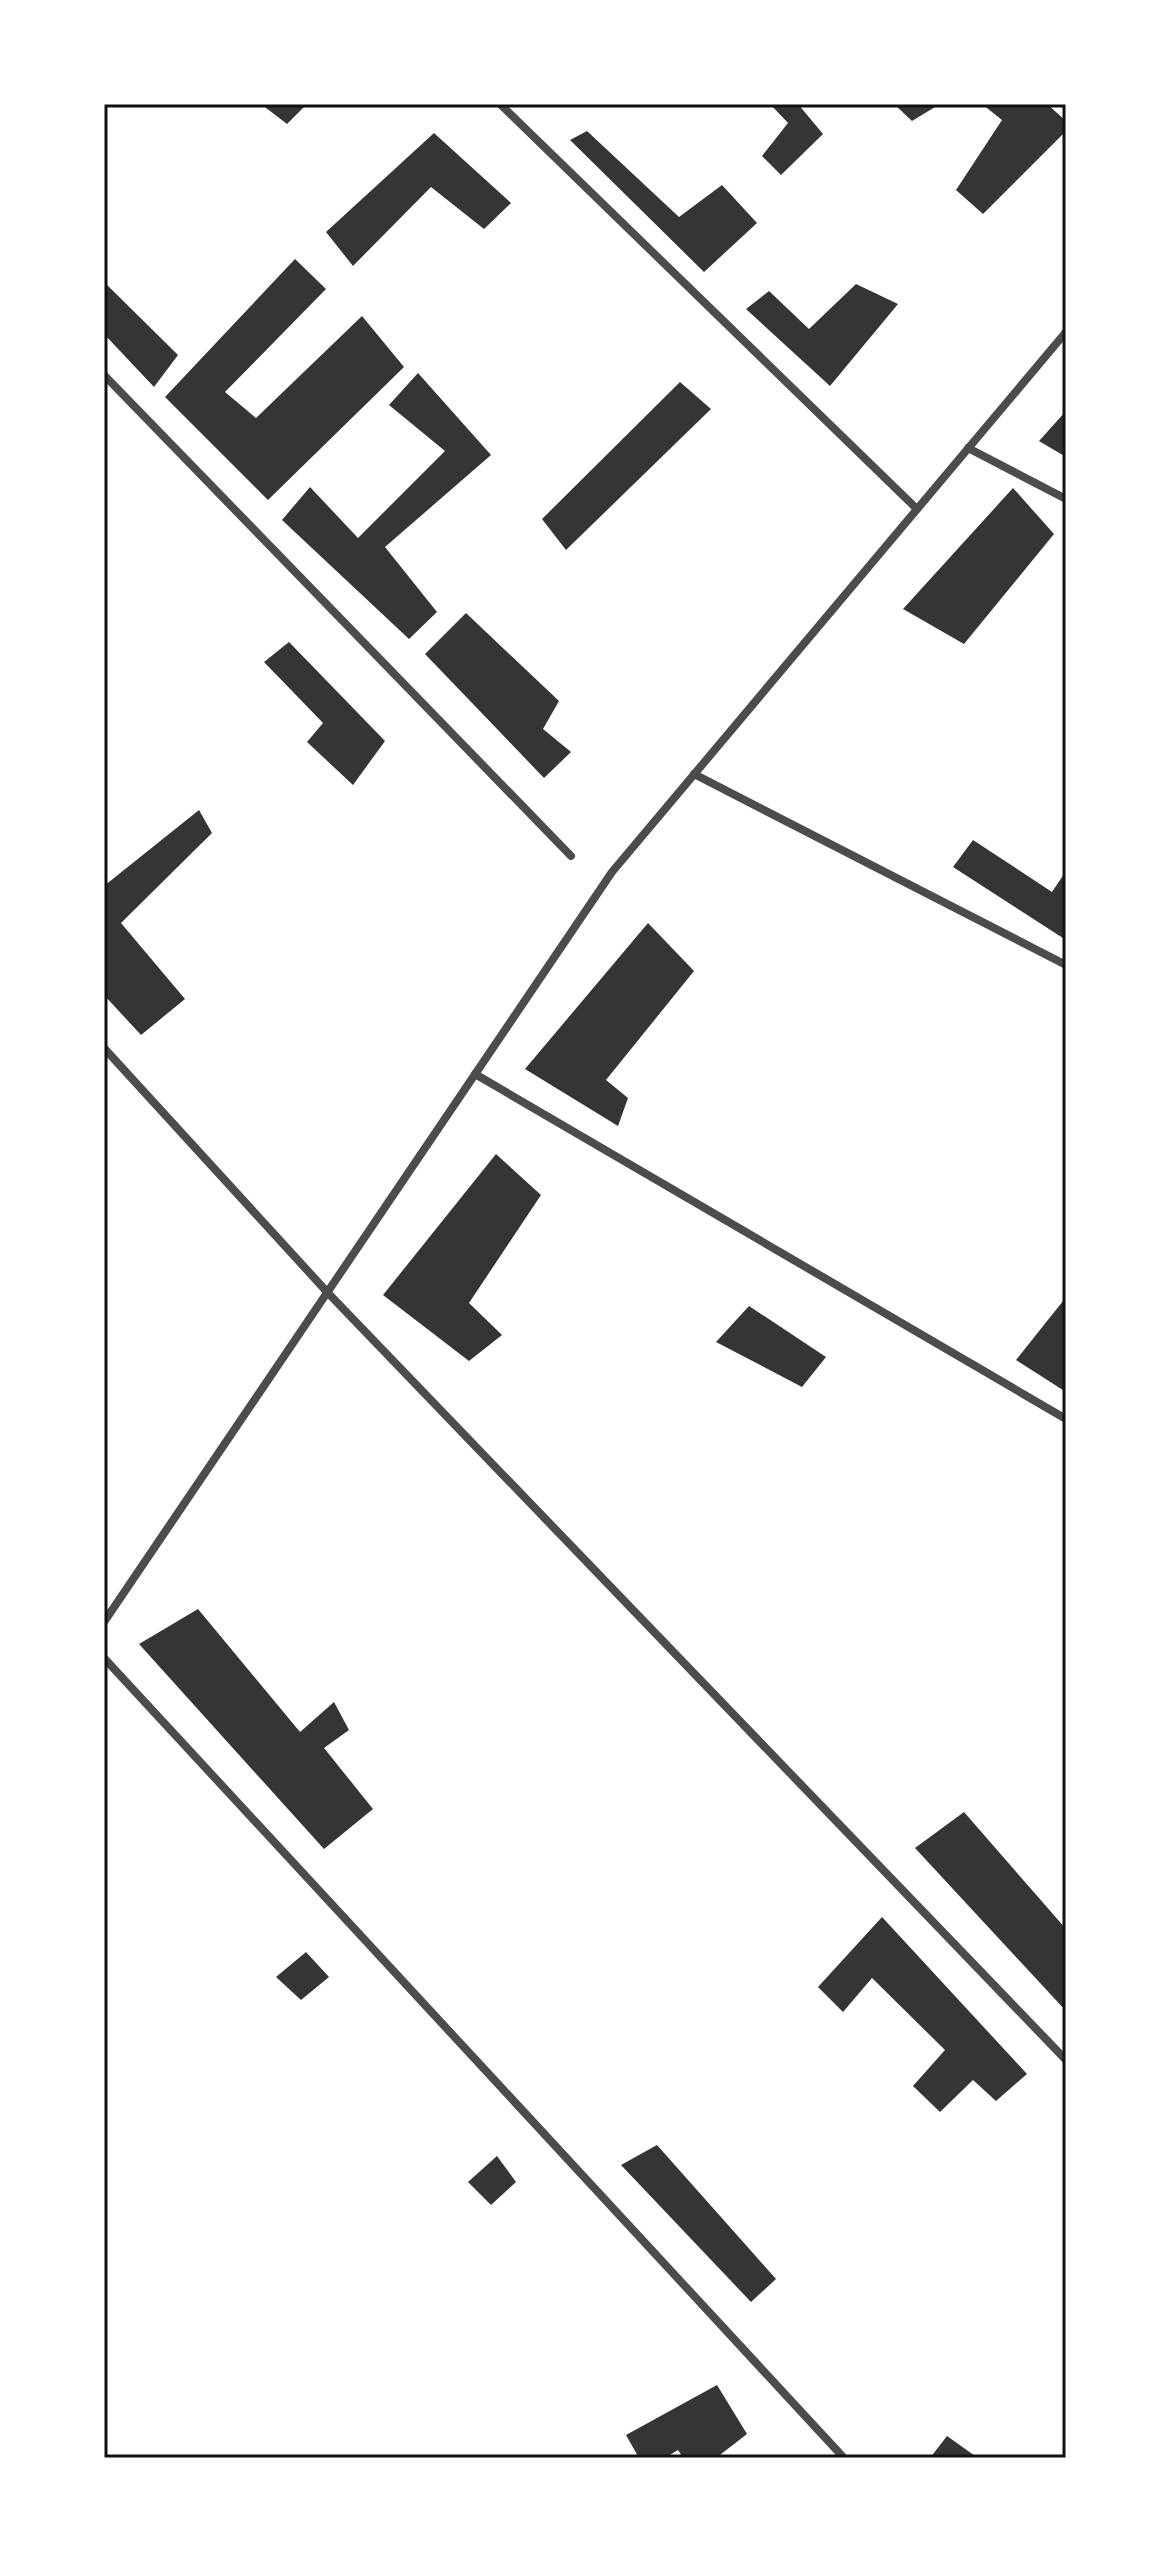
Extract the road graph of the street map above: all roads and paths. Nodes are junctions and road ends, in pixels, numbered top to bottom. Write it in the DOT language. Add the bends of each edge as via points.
graph roads {
  1 [pos="500,104"];
  2 [pos="1066,332"];
  3 [pos="104,375"];
  4 [pos="968,448"];
  5 [pos="1066,499"];
  6 [pos="917,509"];
  7 [pos="694,774"];
  8 [pos="571,856"];
  9 [pos="1066,965"];
  10 [pos="104,1048"];
  11 [pos="475,1074"];
  12 [pos="328,1293"];
  13 [pos="1066,1419"];
  14 [pos="104,1622"];
  15 [pos="104,1658"];
  16 [pos="1066,2060"];
  17 [pos="844,2458"];
  1 -- 6 [label="street"];
  2 -- 4 [label="street"];
  3 -- 8 [label="street"];
  4 -- 5 [label="street"];
  4 -- 6 [label="street"];
  6 -- 7 [label="street"];
  7 -- 9 [label="street"];
  7 -- 11 [label="street" via="612,872"];
  10 -- 12 [label="street"];
  11 -- 12 [label="street"];
  11 -- 13 [label="street"];
  12 -- 14 [label="street"];
  12 -- 16 [label="street"];
  15 -- 17 [label="street"];
}
